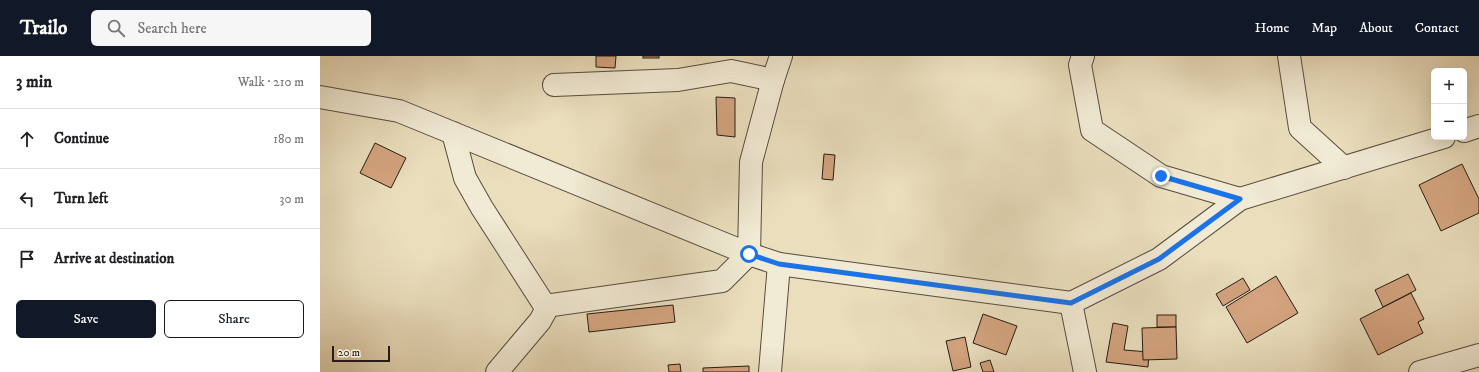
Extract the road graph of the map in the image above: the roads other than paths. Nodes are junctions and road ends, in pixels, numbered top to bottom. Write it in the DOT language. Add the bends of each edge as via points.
graph roads {
  1 [pos="781,56"];
  2 [pos="1083,56"];
  3 [pos="1289,56"];
  4 [pos="773,80"];
  5 [pos="554,85"];
  6 [pos="320,97"];
  7 [pos="1479,126"];
  8 [pos="1467,130"];
  9 [pos="453,133"];
  10 [pos="1434,140"];
  11 [pos="1344,168"];
  12 [pos="1240,199"];
  13 [pos="749,254"];
  14 [pos="779,264"];
  15 [pos="1071,303"];
  16 [pos="545,306"];
  17 [pos="1479,355"];
  18 [pos="1091,371"];
  19 [pos="497,372"];
  20 [pos="770,372"];
  21 [pos="1420,372"];
  1 -- 4 [label="street"];
  2 -- 12 [label="street" via="1080,64 1092,130 1161,176"];
  3 -- 11 [label="street" via="1300,128"];
  4 -- 5 [label="street" via="732,72 678,80"];
  4 -- 13 [label="street" via="751,162"];
  6 -- 9 [label="street" via="399,111"];
  7 -- 8 [label="street"];
  9 -- 13 [label="street"];
  9 -- 16 [label="street" via="465,178"];
  10 -- 11 [label="street"];
  11 -- 12 [label="street"];
  12 -- 15 [label="street" via="1159,259"];
  13 -- 14 [label="street"];
  13 -- 16 [label="street" via="722,281"];
  14 -- 15 [label="street"];
  14 -- 20 [label="street"];
  15 -- 18 [label="street"];
  16 -- 19 [label="street" via="540,321"];
  17 -- 21 [label="street"];
}
